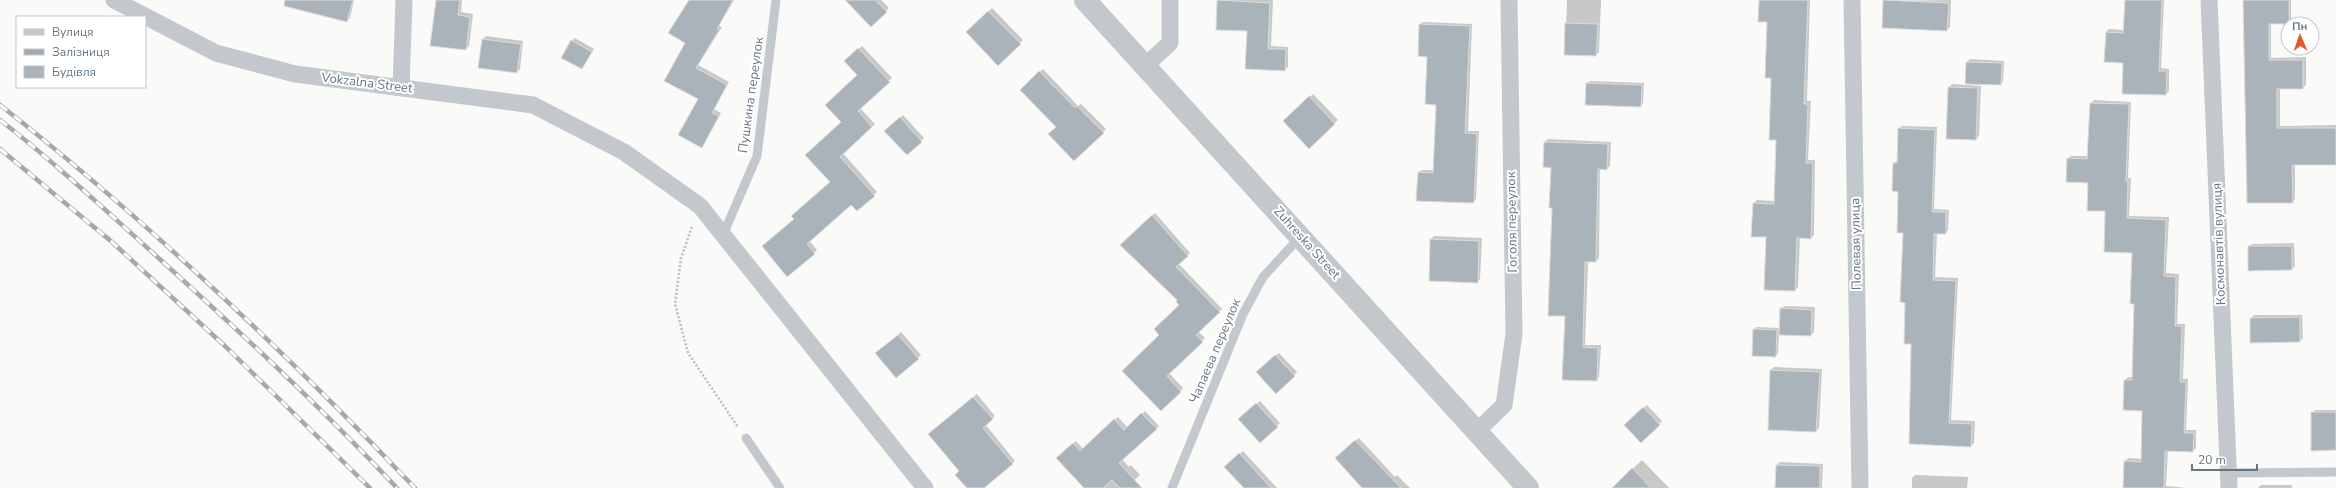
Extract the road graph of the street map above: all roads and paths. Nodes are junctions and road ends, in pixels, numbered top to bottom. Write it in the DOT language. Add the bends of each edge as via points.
graph roads {
  1 [pos="114,0"];
  2 [pos="404,0"];
  3 [pos="776,0"];
  4 [pos="1085,0"];
  5 [pos="1170,0"];
  6 [pos="1509,0"];
  7 [pos="1852,0"];
  8 [pos="2209,0"];
  9 [pos="145,16"];
  10 [pos="146,17"];
  11 [pos="1145,66"];
  12 [pos="401,88"];
  13 [pos="700,206"];
  14 [pos="723,236"];
  15 [pos="1301,236"];
  16 [pos="1476,432"];
  17 [pos="746,438"];
  18 [pos="2336,472"];
  19 [pos="2229,481"];
  20 [pos="780,488"];
  21 [pos="925,488"];
  22 [pos="1172,488"];
  23 [pos="1528,488"];
  24 [pos="1860,488"];
  1 -- 9 [label="street, Vokzalna Street"];
  2 -- 12 [label="street"];
  3 -- 14 [label="lane, Пушкина переулок" via="757,156"];
  4 -- 11 [label="street, Zuhreska Street"];
  5 -- 11 [label="street" via="1170,43"];
  6 -- 16 [label="street, Гоголя переулок" via="1514,334 1504,405"];
  7 -- 24 [label="street, Полевая улица"];
  8 -- 19 [label="street, Космонавтів вулиця"];
  10 -- 12 [label="street, Vokzalna Street" via="216,53 295,74"];
  11 -- 15 [label="street, Zuhreska Street"];
  12 -- 13 [label="street, Vokzalna Street" via="533,105 624,152"];
  13 -- 14 [label="street, Vokzalna Street"];
  13 -- 17 [label="path" via="681,258 675,304 688,353"];
  14 -- 21 [label="street, Vokzalna Street"];
  15 -- 16 [label="street, Zuhreska Street"];
  15 -- 22 [label="lane, Чапаева переулок" via="1263,277 1243,314"];
  16 -- 23 [label="street, Zuhreska Street"];
  17 -- 20 [label="lane"];
  18 -- 19 [label="lane"];
}
